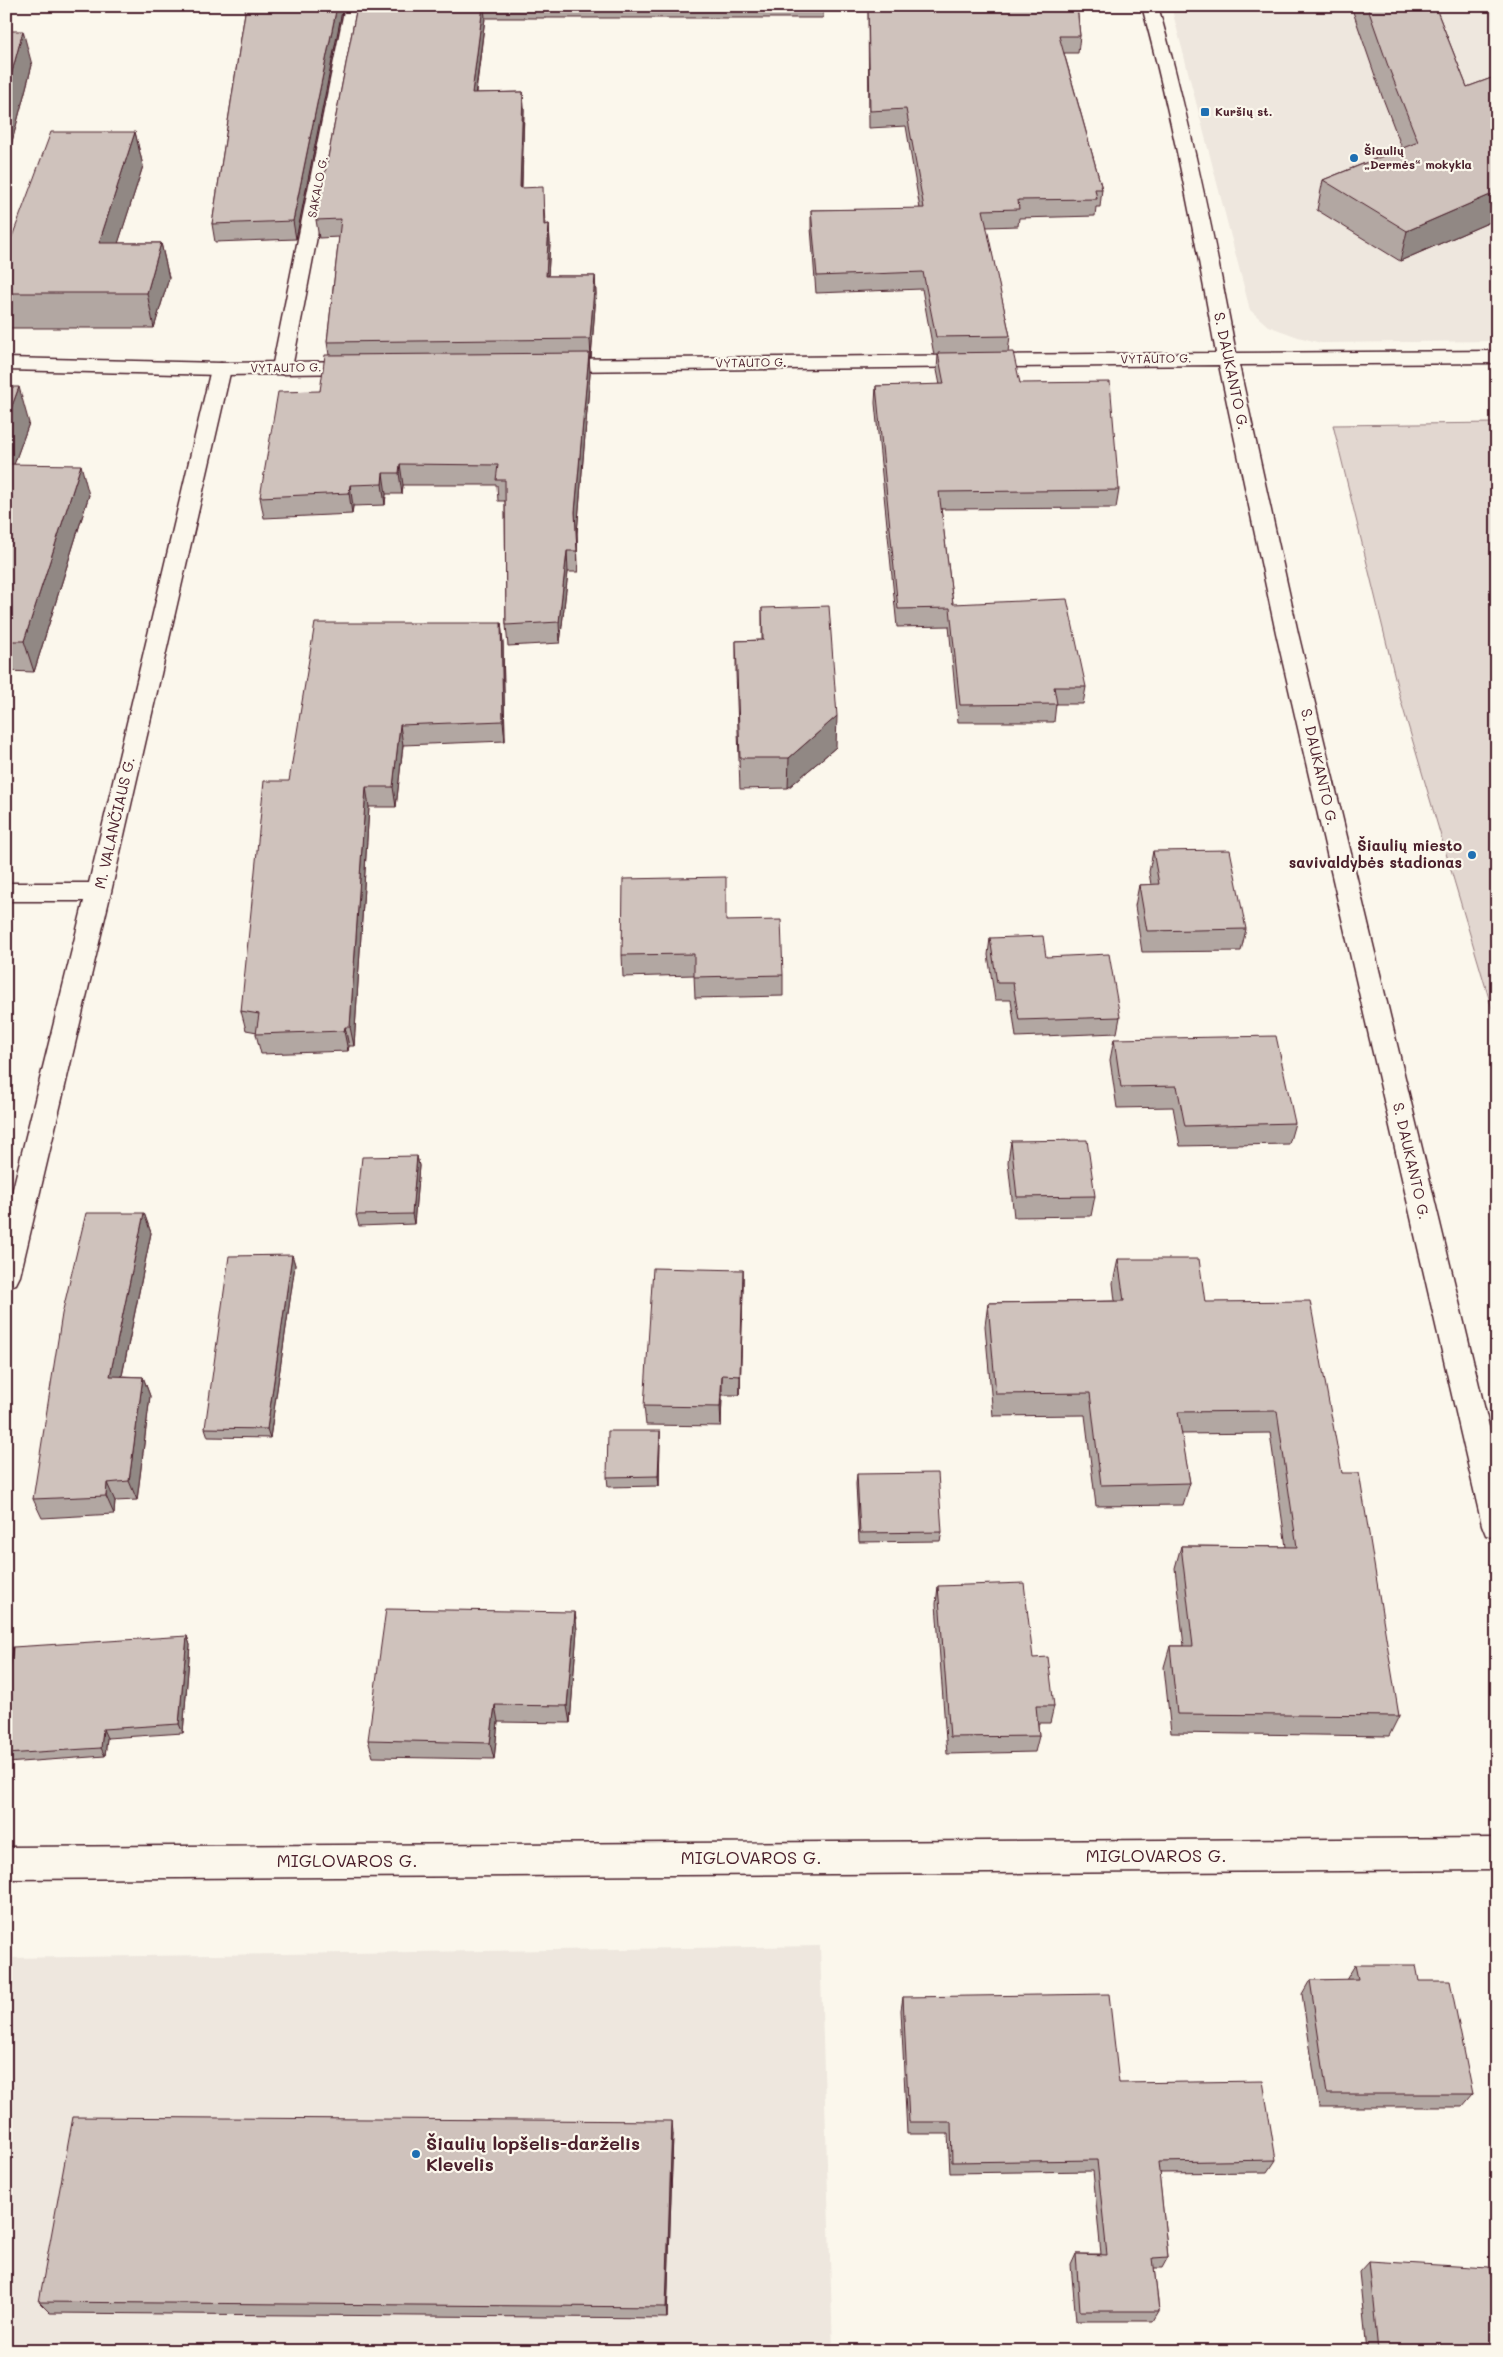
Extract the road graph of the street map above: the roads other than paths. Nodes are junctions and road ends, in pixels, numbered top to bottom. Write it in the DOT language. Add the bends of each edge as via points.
graph roads {
  1 [pos="353,6"];
  2 [pos="1150,6"];
  3 [pos="1497,357"];
  4 [pos="1227,358"];
  5 [pos="6,364"];
  6 [pos="530,366"];
  7 [pos="381,367"];
  8 [pos="282,368"];
  9 [pos="221,369"];
  10 [pos="6,892"];
  11 [pos="99,892"];
  12 [pos="6,1276"];
  13 [pos="1497,1526"];
  14 [pos="1497,1854"];
  15 [pos="6,1863"];
  1 -- 8 [label="main road, SAKALO G."];
  2 -- 4 [label="main road, S. DAUKANTO G." via="1198,200"];
  3 -- 4 [label="main road, VYTAUTO G."];
  4 -- 6 [label="main road, VYTAUTO G."];
  4 -- 13 [label="main road, S. DAUKANTO G." via="1292,652"];
  5 -- 9 [label="main road, VYTAUTO G."];
  7 -- 8 [label="main road, VYTAUTO G."];
  8 -- 9 [label="main road, VYTAUTO G."];
  9 -- 11 [label="main road, M. VALANČIAUS G."];
  10 -- 11 [label="main road"];
  11 -- 12 [label="main road, M. VALANČIAUS G."];
  14 -- 15 [label="main road, MIGLOVAROS G."];
}
